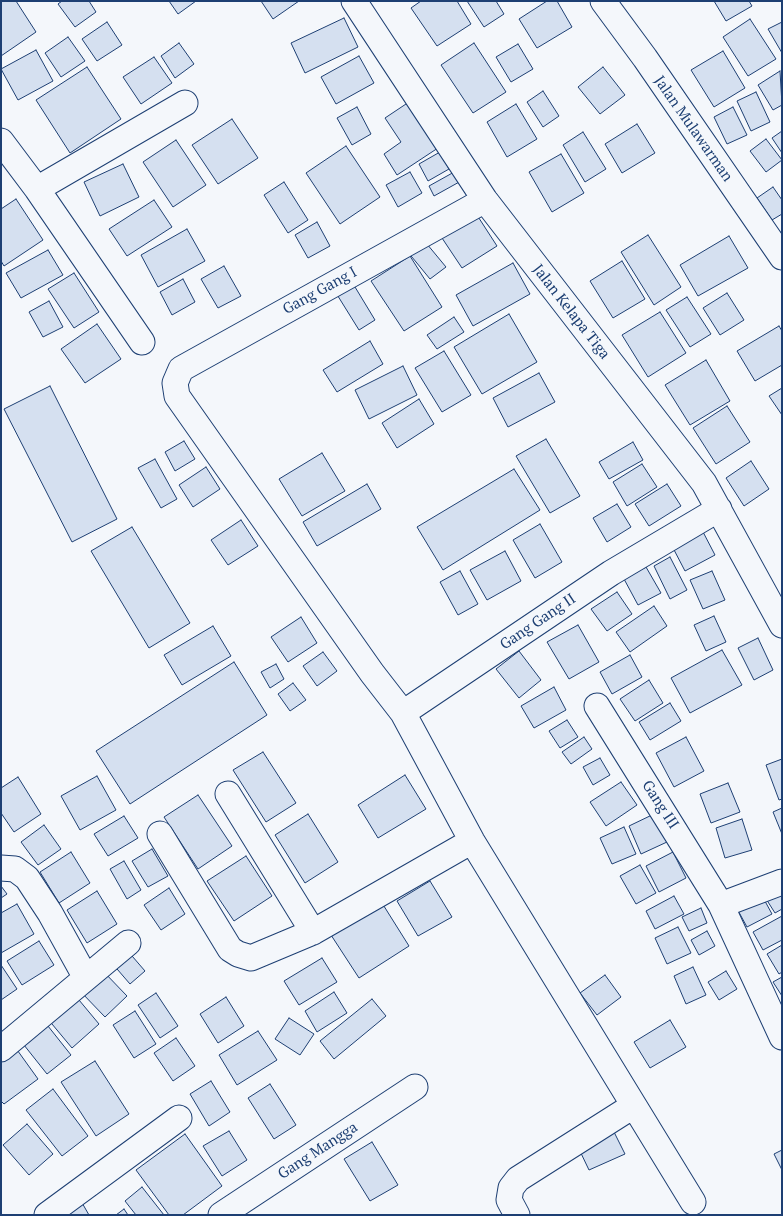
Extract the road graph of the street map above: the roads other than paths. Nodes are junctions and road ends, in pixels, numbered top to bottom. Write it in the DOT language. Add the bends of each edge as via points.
graph roads {
  1 [pos="354,1"];
  2 [pos="602,1"];
  3 [pos="185,103"];
  4 [pos="1,141"];
  5 [pos="37,189"];
  6 [pos="484,200"];
  7 [pos="782,257"];
  8 [pos="142,342"];
  9 [pos="719,509"];
  10 [pos="782,625"];
  11 [pos="597,706"];
  12 [pos="403,713"];
  13 [pos="228,794"];
  14 [pos="160,834"];
  15 [pos="472,841"];
  16 [pos="1,868"];
  17 [pos="782,882"];
  18 [pos="721,905"];
  19 [pos="314,932"];
  20 [pos="128,943"];
  21 [pos="86,978"];
  22 [pos="782,1037"];
  23 [pos="1,1050"];
  24 [pos="415,1087"];
  25 [pos="633,1106"];
  26 [pos="179,1118"];
  27 [pos="693,1202"];
  28 [pos="47,1215"];
  29 [pos="221,1215"];
  30 [pos="517,1215"];
  1 -- 6 [label="street, Jalan Kelapa Tiga"];
  2 -- 7 [label="street, Jalan Mulawarman"];
  3 -- 5 [label="street"];
  4 -- 5 [label="street"];
  5 -- 8 [label="street"];
  6 -- 9 [label="street, Jalan Kelapa Tiga" via="704,484"];
  6 -- 12 [label="street, Gang Gang I" via="181,369 174,383 177,396"];
  9 -- 10 [label="street, Jalan Kelapa Tiga"];
  9 -- 12 [label="street, Gang Gang II" via="611,573"];
  11 -- 18 [label="street, Gang III"];
  12 -- 15 [label="street"];
  13 -- 19 [label="street"];
  14 -- 19 [label="street" via="230,949 251,958"];
  15 -- 19 [label="street"];
  15 -- 25 [label="street"];
  16 -- 21 [label="street" via="15,869 27,878"];
  17 -- 18 [label="street"];
  18 -- 22 [label="street, Gang III"];
  20 -- 21 [label="street"];
  21 -- 23 [label="street"];
  24 -- 29 [label="street, Gang Mangga"];
  25 -- 27 [label="street"];
  25 -- 30 [label="street" via="518,1179 511,1188 509,1200"];
  26 -- 28 [label="street"];
}
